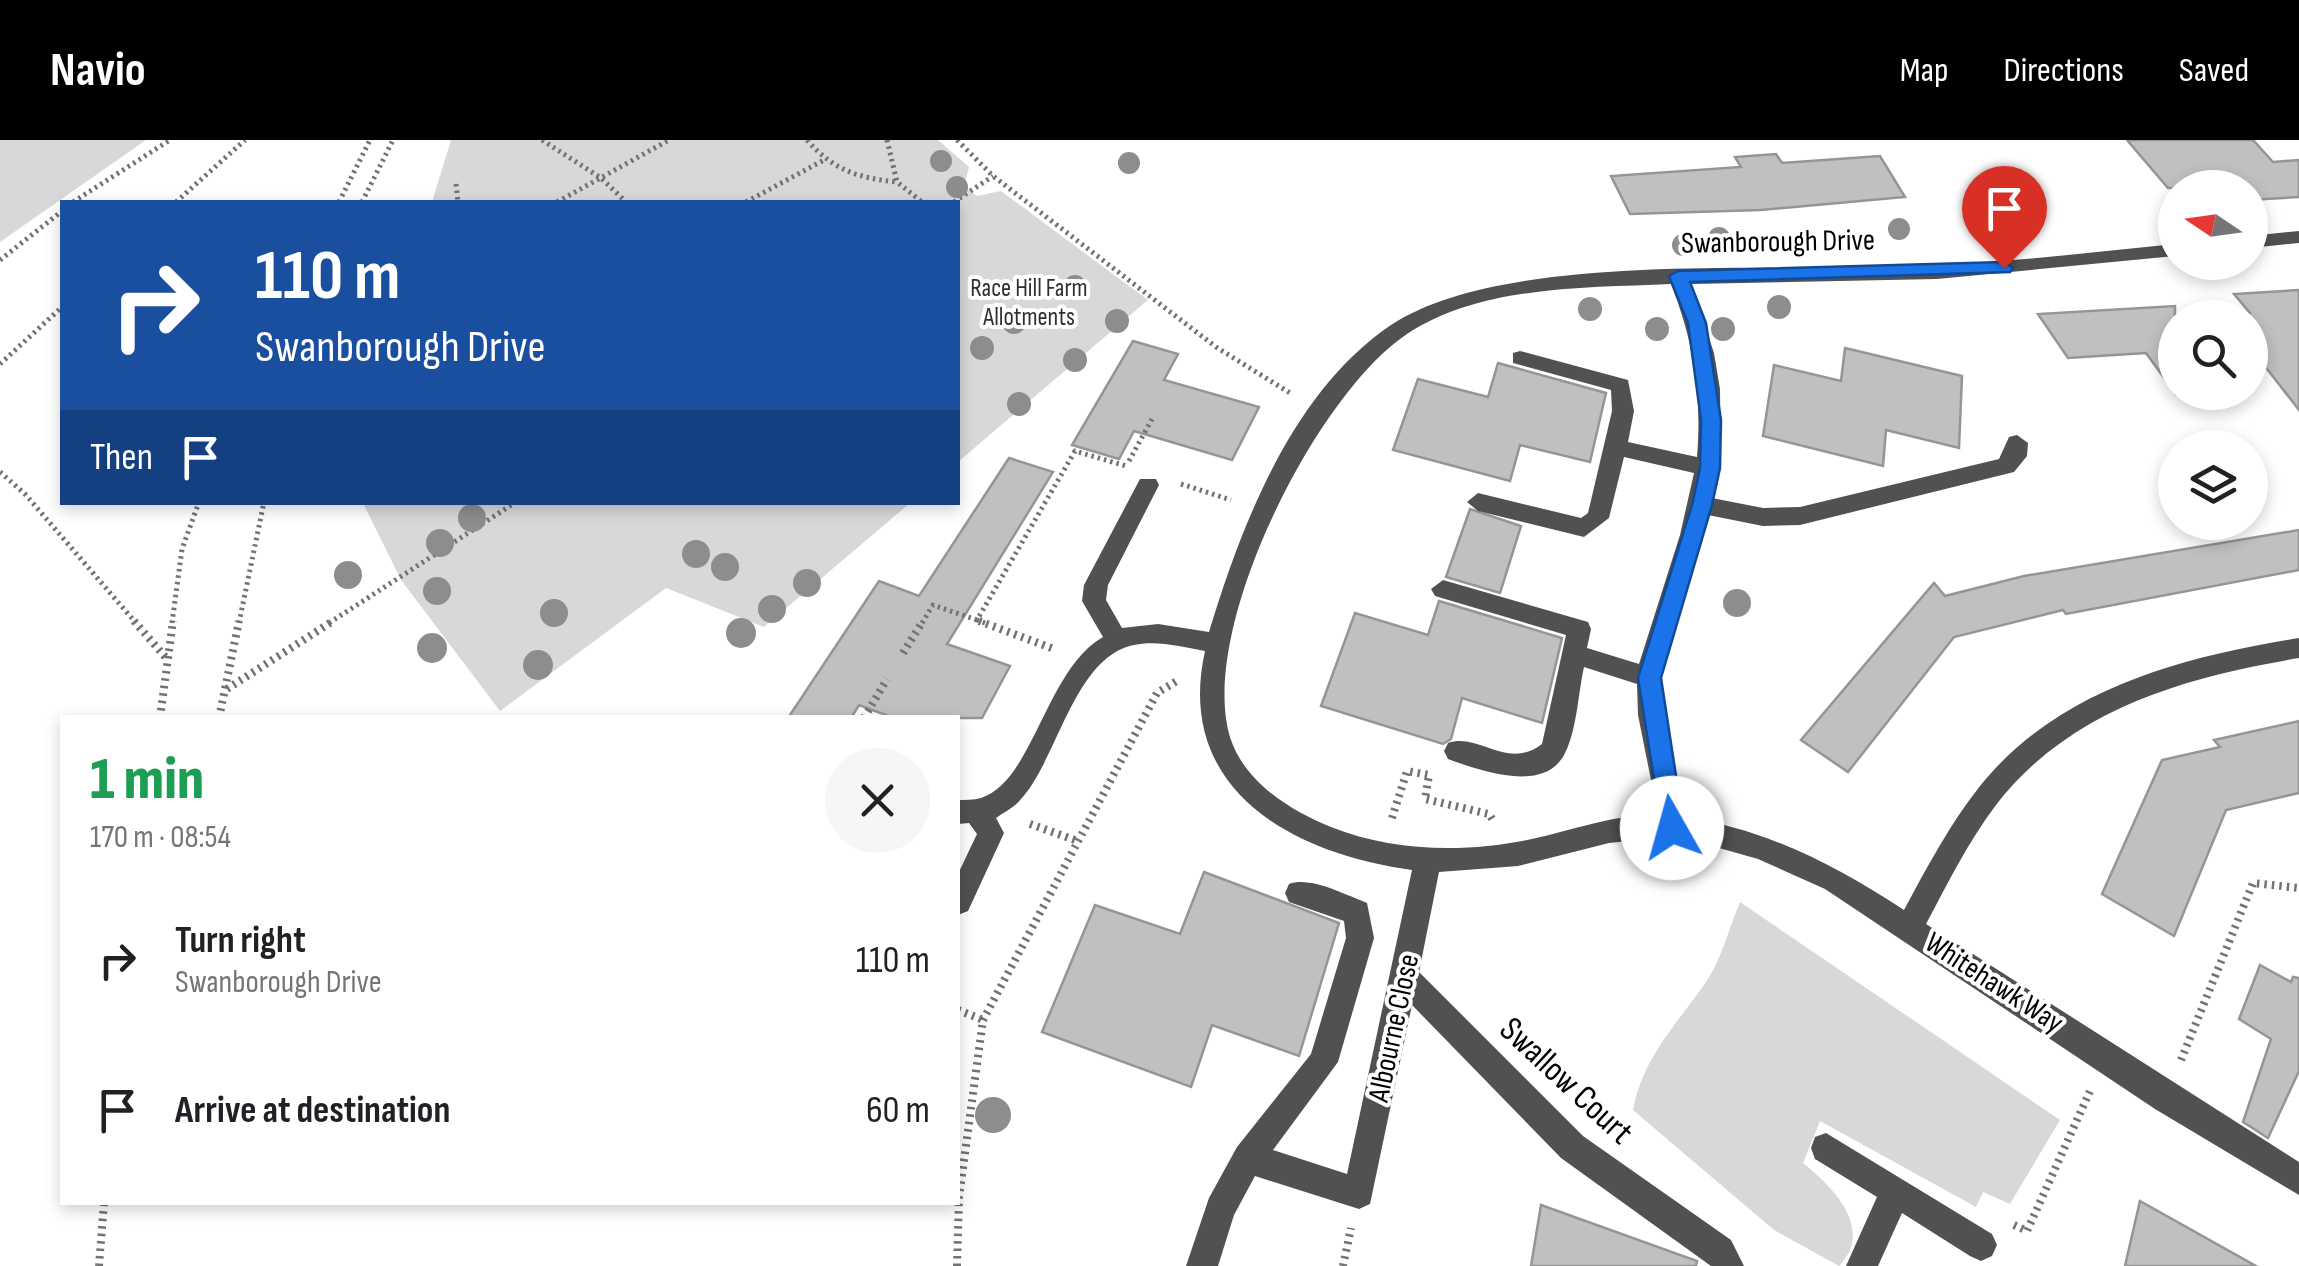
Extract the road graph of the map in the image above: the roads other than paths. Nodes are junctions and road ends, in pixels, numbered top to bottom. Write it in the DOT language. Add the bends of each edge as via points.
graph roads {
  1 [pos="2299,237"];
  2 [pos="2268,240"];
  3 [pos="2158,252"];
  4 [pos="1678,276"];
  5 [pos="1520,358"];
  6 [pos="2016,444"];
  7 [pos="1616,446"];
  8 [pos="1710,468"];
  9 [pos="1148,485"];
  10 [pos="1478,502"];
  11 [pos="1702,505"];
  12 [pos="1443,589"];
  13 [pos="1117,640"];
  14 [pos="1216,642"];
  15 [pos="2299,648"];
  16 [pos="1574,654"];
  17 [pos="1650,678"];
  18 [pos="1457,751"];
  19 [pos="968,813"];
  20 [pos="1672,828"];
  21 [pos="1427,862"];
  22 [pos="1299,893"];
  23 [pos="960,898"];
  24 [pos="1908,927"];
  25 [pos="1406,979"];
  26 [pos="1826,1148"];
  27 [pos="1248,1158"];
  28 [pos="2299,1180"];
  29 [pos="1896,1191"];
  30 [pos="1980,1245"];
  31 [pos="1202,1266"];
  32 [pos="1728,1266"];
  33 [pos="1862,1266"];
  1 -- 2 [label="street"];
  3 -- 4 [label="street, Swanborough Drive" via="1982,270"];
  4 -- 8 [label="street" via="1706,363"];
  4 -- 14 [label="street, Swanborough Drive" via="1502,290 1438,310 1373,350 1322,408 1265,511"];
  5 -- 7 [label="street" via="1621,385"];
  6 -- 11 [label="street" via="2006,466 1800,516 1764,517"];
  7 -- 8 [label="street"];
  7 -- 10 [label="street" via="1598,518 1590,526"];
  8 -- 11 [label="street"];
  9 -- 13 [label="street" via="1096,585 1094,601"];
  11 -- 17 [label="street"];
  12 -- 16 [label="street" via="1580,629"];
  13 -- 14 [label="street" via="1143,634"];
  13 -- 19 [label="street" via="1086,662 1013,793"];
  14 -- 21 [label="street, Swanborough Drive" via="1210,700 1220,741 1241,782 1271,809 1325,835"];
  15 -- 24 [label="street" via="2166,678 2100,702 2066,723 2002,779"];
  16 -- 17 [label="street"];
  16 -- 18 [label="street" via="1554,750 1546,758 1503,765"];
  17 -- 20 [label="street"];
  19 -- 23 [label="street" via="991,833"];
  20 -- 21 [label="street, Swanborough Drive" via="1622,829 1515,855"];
  20 -- 24 [label="street, Whitehawk Way" via="1796,859"];
  21 -- 25 [label="street, Albourne Close"];
  22 -- 27 [label="street" via="1356,912 1360,938 1323,1062"];
  24 -- 28 [label="street, Whitehawk Way"];
  25 -- 27 [label="street, Albourne Close" via="1359,1193"];
  25 -- 32 [label="street, Swallow Court" via="1572,1147 1720,1252"];
  26 -- 29 [label="street"];
  27 -- 31 [label="street" via="1220,1209"];
  29 -- 30 [label="street"];
  29 -- 33 [label="street"];
}
